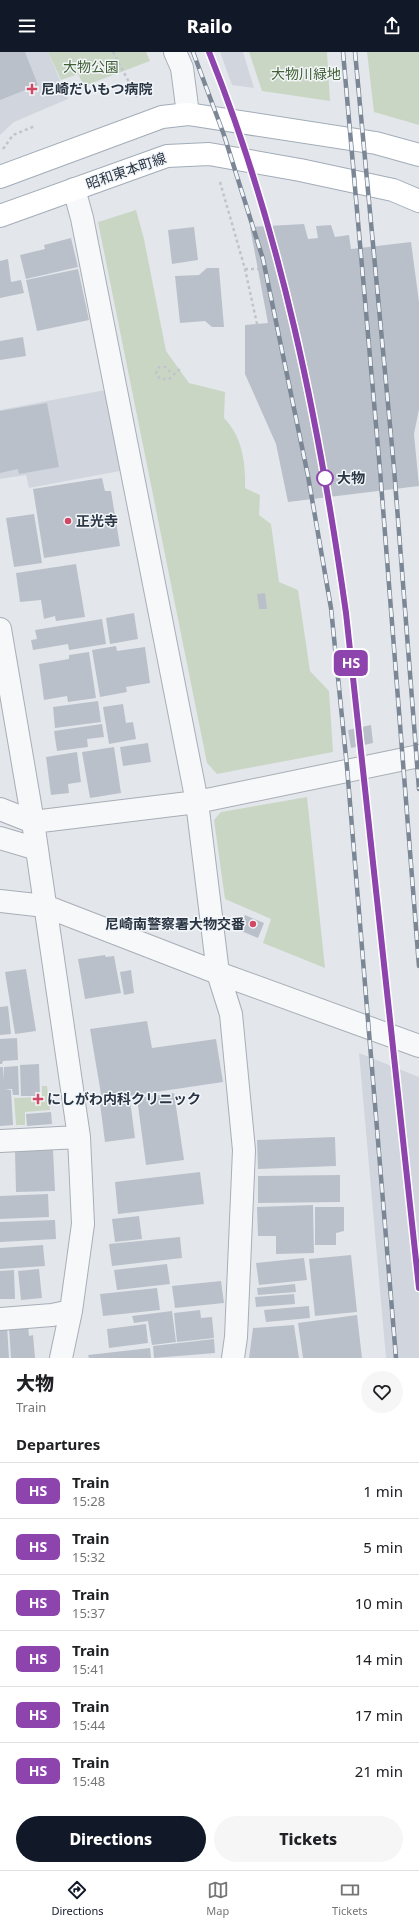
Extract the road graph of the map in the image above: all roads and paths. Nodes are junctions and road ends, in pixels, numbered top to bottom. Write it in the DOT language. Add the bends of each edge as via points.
graph roads {
  1 [pos="113,52"];
  2 [pos="175,52"];
  3 [pos="140,102"];
  4 [pos="188,114"];
  5 [pos="35,126"];
  6 [pos="2,149"];
  7 [pos="419,155"];
  8 [pos="0,177"];
  9 [pos="220,182"];
  10 [pos="74,189"];
  11 [pos="419,201"];
  12 [pos="0,216"];
  13 [pos="245,268"];
  14 [pos="258,269"];
  15 [pos="257,324"];
  16 [pos="181,368"];
  17 [pos="170,372"];
  18 [pos="0,629"];
  19 [pos="419,756"];
  20 [pos="197,802"];
  21 [pos="0,808"];
  22 [pos="33,822"];
  23 [pos="0,838"];
  24 [pos="37,849"];
  25 [pos="0,901"];
  26 [pos="45,906"];
  27 [pos="218,973"];
  28 [pos="419,1046"];
  29 [pos="79,1137"];
  30 [pos="0,1140"];
  31 [pos="71,1311"];
  32 [pos="0,1319"];
  33 [pos="61,1358"];
  34 [pos="233,1358"];
  1 -- 3 [label="path"];
  2 -- 4 [label="street" via="182,68"];
  4 -- 7 [label="main road" via="376,143"];
  4 -- 8 [label="main road" via="162,117"];
  5 -- 6 [label="path" via="14,135"];
  9 -- 13 [label="path"];
  10 -- 11 [label="main road, 昭和東本町線" via="167,156 209,154 331,176 393,190"];
  10 -- 12 [label="main road, 昭和東本町線"];
  10 -- 20 [label="street" via="82,218"];
  13 -- 14 [label="path"];
  13 -- 15 [label="path"];
  16 -- 17 [label="path" via="169,379 160,379 156,373 160,367 166,367"];
  18 -- 22 [label="street"];
  19 -- 20 [label="street"];
  20 -- 22 [label="street"];
  20 -- 27 [label="street"];
  21 -- 22 [label="street"];
  22 -- 24 [label="street"];
  23 -- 24 [label="street"];
  24 -- 26 [label="street"];
  25 -- 26 [label="street"];
  26 -- 27 [label="street"];
  26 -- 29 [label="street"];
  27 -- 28 [label="street"];
  27 -- 34 [label="street" via="231,1014 244,1150"];
  29 -- 30 [label="street"];
  29 -- 31 [label="street" via="83,1224"];
  31 -- 32 [label="street"];
  31 -- 33 [label="street"];
}
